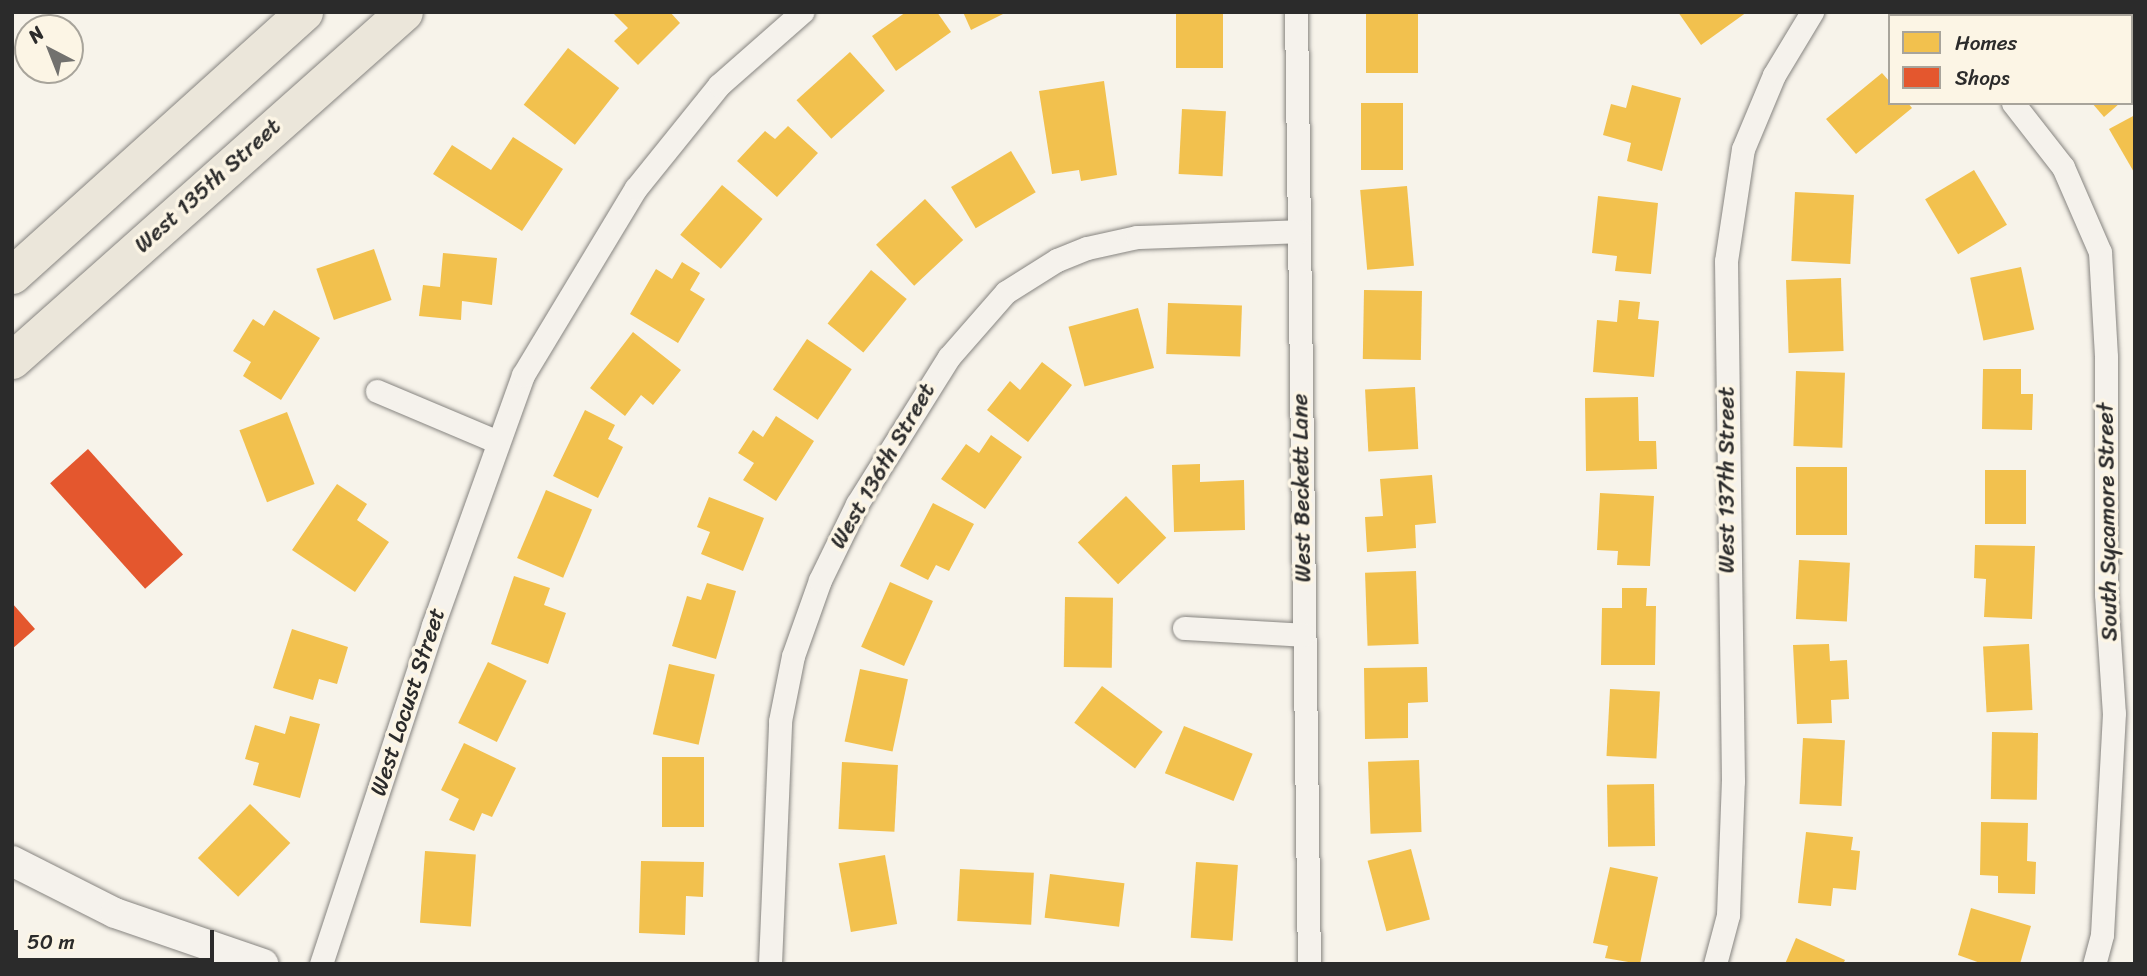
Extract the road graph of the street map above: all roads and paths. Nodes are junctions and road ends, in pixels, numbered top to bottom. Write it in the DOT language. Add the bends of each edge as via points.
graph roads {
  1 [pos="304,12"];
  2 [pos="404,12"];
  3 [pos="802,12"];
  4 [pos="1296,12"];
  5 [pos="1812,12"];
  6 [pos="2015,105"];
  7 [pos="1299,231"];
  8 [pos="12,275"];
  9 [pos="12,360"];
  10 [pos="377,391"];
  11 [pos="498,442"];
  12 [pos="1184,628"];
  13 [pos="1304,635"];
  14 [pos="12,861"];
  15 [pos="263,964"];
  16 [pos="321,964"];
  17 [pos="770,964"];
  18 [pos="1309,964"];
  19 [pos="1715,964"];
  20 [pos="2094,964"];
  1 -- 8 [label="main road"];
  2 -- 9 [label="main road, West 135th Street"];
  3 -- 11 [label="street, West Locust Street" via="719,85 636,188 523,375"];
  4 -- 7 [label="street, West Beckett Lane"];
  5 -- 19 [label="street, West 137th Street" via="1774,75 1744,149 1726,261 1732,781 1728,915"];
  6 -- 20 [label="street, South Sycamore Street" via="2063,167 2100,251 2106,357 2106,594 2114,713 2102,935"];
  7 -- 13 [label="street, West Beckett Lane"];
  7 -- 17 [label="street, West 136th Street" via="1137,237 1087,248 1057,260 1006,292 949,357 857,504 820,580 793,656 780,721"];
  10 -- 11 [label="street"];
  11 -- 16 [label="street, West Locust Street"];
  12 -- 13 [label="street"];
  13 -- 18 [label="street, West Beckett Lane"];
  14 -- 15 [label="street" via="116,913"];
}
